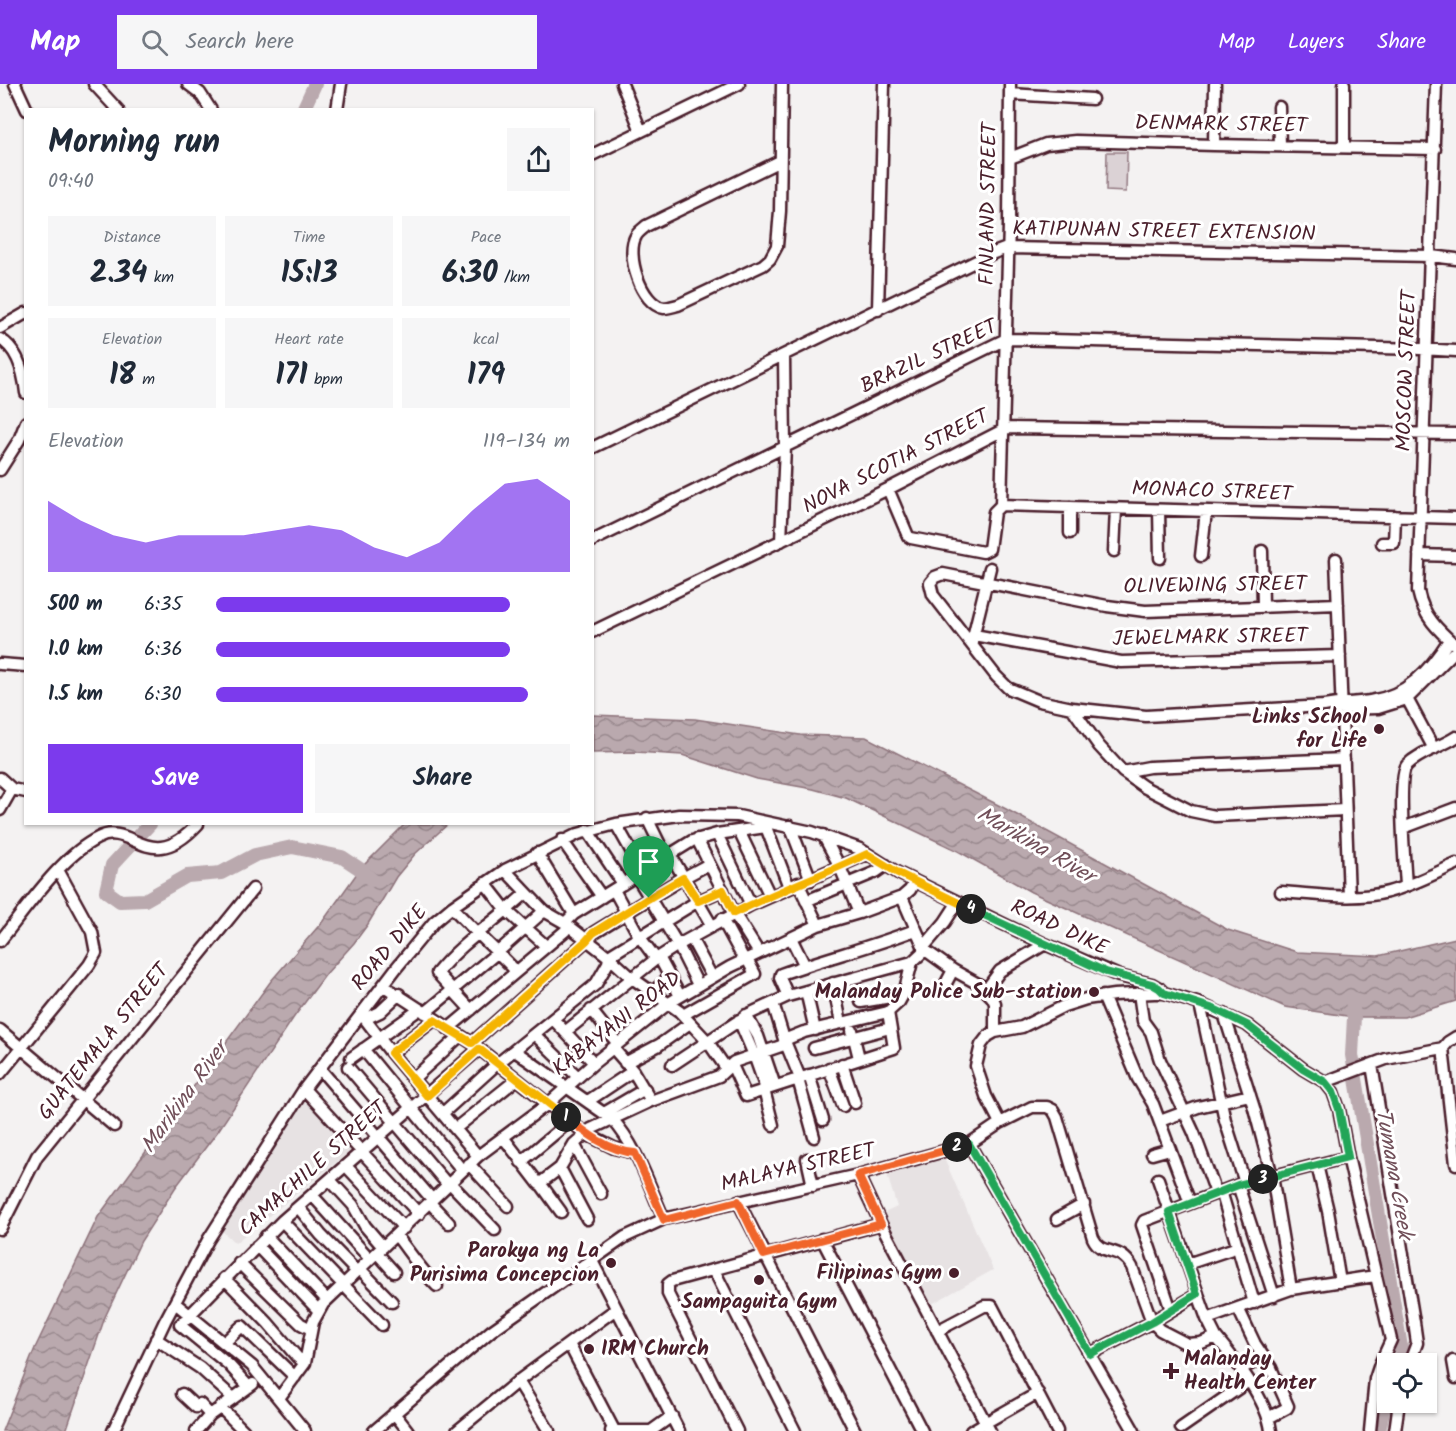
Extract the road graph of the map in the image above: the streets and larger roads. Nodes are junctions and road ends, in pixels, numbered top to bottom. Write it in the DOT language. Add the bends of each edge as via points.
graph roads {
  1 [pos="15,84"];
  2 [pos="94,84"];
  3 [pos="188,84"];
  4 [pos="341,84"];
  5 [pos="622,84"];
  6 [pos="740,84"];
  7 [pos="782,84"];
  8 [pos="884,84"];
  9 [pos="1215,84"];
  10 [pos="1344,84"];
  11 [pos="1436,84"];
  12 [pos="1010,89"];
  13 [pos="1092,99"];
  14 [pos="1279,107"];
  15 [pos="26,108"];
  16 [pos="116,108"];
  17 [pos="210,108"];
  18 [pos="338,108"];
  19 [pos="641,131"];
  20 [pos="1214,145"];
  21 [pos="1280,146"];
  22 [pos="1344,147"];
  23 [pos="1435,149"];
  24 [pos="594,154"];
  25 [pos="1010,158"];
  26 [pos="780,161"];
  27 [pos="1008,248"];
  28 [pos="1431,256"];
  29 [pos="1456,260"];
  30 [pos="878,309"];
  31 [pos="24,315"];
  32 [pos="10,323"];
  33 [pos="0,328"];
  34 [pos="1006,339"];
  35 [pos="3,341"];
  36 [pos="1428,349"];
  37 [pos="1456,351"];
  38 [pos="784,355"];
  39 [pos="22,362"];
  40 [pos="24,378"];
  41 [pos="24,427"];
  42 [pos="1002,430"];
  43 [pos="1425,434"];
  44 [pos="1456,434"];
  45 [pos="594,447"];
  46 [pos="785,447"];
  47 [pos="0,470"];
  48 [pos="888,489"];
  49 [pos="1000,505"];
  50 [pos="1070,507"];
  51 [pos="1116,509"];
  52 [pos="1159,510"];
  53 [pos="1206,511"];
  54 [pos="1395,516"];
  55 [pos="1422,517"];
  56 [pos="1456,518"];
  57 [pos="1070,532"];
  58 [pos="594,540"];
  59 [pos="781,541"];
  60 [pos="1382,543"];
  61 [pos="1114,551"];
  62 [pos="1262,551"];
  63 [pos="1419,555"];
  64 [pos="1201,556"];
  65 [pos="1456,556"];
  66 [pos="1160,558"];
  67 [pos="1336,559"];
  68 [pos="990,568"];
  69 [pos="987,583"];
  70 [pos="1338,604"];
  71 [pos="1263,606"];
  72 [pos="594,631"];
  73 [pos="973,639"];
  74 [pos="1454,645"];
  75 [pos="1340,656"];
  76 [pos="0,664"];
  77 [pos="24,666"];
  78 [pos="1405,694"];
  79 [pos="1342,706"];
  80 [pos="1072,708"];
  81 [pos="1456,737"];
  82 [pos="1434,749"];
  83 [pos="1344,759"];
  84 [pos="1123,772"];
  85 [pos="0,778"];
  86 [pos="12,789"];
  87 [pos="24,792"];
  88 [pos="1456,808"];
  89 [pos="0,810"];
  90 [pos="1345,810"];
  91 [pos="647,819"];
  92 [pos="616,824"];
  93 [pos="766,824"];
  94 [pos="197,825"];
  95 [pos="790,826"];
  96 [pos="1403,828"];
  97 [pos="587,830"];
  98 [pos="739,831"];
  99 [pos="717,834"];
  100 [pos="823,835"];
  101 [pos="697,839"];
  102 [pos="562,840"];
  103 [pos="537,853"];
  104 [pos="867,854"];
  105 [pos="668,855"];
  106 [pos="709,864"];
  107 [pos="1456,864"];
  108 [pos="886,865"];
  109 [pos="840,867"];
  110 [pos="58,870"];
  111 [pos="505,870"];
  112 [pos="640,875"];
  113 [pos="683,878"];
  114 [pos="811,880"];
  115 [pos="915,881"];
  116 [pos="485,883"];
  117 [pos="794,885"];
  118 [pos="848,885"];
  119 [pos="1406,886"];
  120 [pos="619,887"];
  121 [pos="253,889"];
  122 [pos="723,890"];
  123 [pos="1281,892"];
  124 [pos="526,893"];
  125 [pos="770,896"];
  126 [pos="1349,896"];
  127 [pos="602,897"];
  128 [pos="902,897"];
  129 [pos="649,898"];
  130 [pos="698,901"];
  131 [pos="806,901"];
  132 [pos="958,902"];
  133 [pos="751,904"];
  134 [pos="452,907"];
  135 [pos="507,911"];
  136 [pos="544,911"];
  137 [pos="627,912"];
  138 [pos="734,913"];
  139 [pos="859,913"];
  140 [pos="574,915"];
  141 [pos="663,922"];
  142 [pos="717,923"];
  143 [pos="566,924"];
  144 [pos="818,925"];
  145 [pos="525,928"];
  146 [pos="915,930"];
  147 [pos="477,934"];
  148 [pos="639,936"];
  149 [pos="691,938"];
  150 [pos="791,938"];
  151 [pos="0,941"];
  152 [pos="586,941"];
  153 [pos="1046,944"];
  154 [pos="678,945"];
  155 [pos="546,946"];
  156 [pos="924,949"];
  157 [pos="498,952"];
  158 [pos="759,953"];
  159 [pos="609,957"];
  160 [pos="657,958"];
  161 [pos="746,959"];
  162 [pos="912,962"];
  163 [pos="805,966"];
  164 [pos="953,970"];
  165 [pos="516,971"];
  166 [pos="712,976"];
  167 [pos="669,977"];
  168 [pos="632,978"];
  169 [pos="833,983"];
  170 [pos="698,985"];
  171 [pos="945,985"];
  172 [pos="384,986"];
  173 [pos="987,990"];
  174 [pos="454,991"];
  175 [pos="806,991"];
  176 [pos="652,993"];
  177 [pos="1139,993"];
  178 [pos="1164,993"];
  179 [pos="399,994"];
  180 [pos="903,995"];
  181 [pos="680,996"];
  182 [pos="788,996"];
  183 [pos="1103,996"];
  184 [pos="861,1002"];
  185 [pos="669,1003"];
  186 [pos="773,1003"];
  187 [pos="1200,1004"];
  188 [pos="471,1010"];
  189 [pos="591,1011"];
  190 [pos="888,1012"];
  191 [pos="426,1014"];
  192 [pos="1224,1014"];
  193 [pos="363,1017"];
  194 [pos="743,1018"];
  195 [pos="686,1019"];
  196 [pos="554,1020"];
  197 [pos="845,1022"];
  198 [pos="890,1028"];
  199 [pos="448,1029"];
  200 [pos="0,1030"];
  201 [pos="815,1030"];
  202 [pos="565,1032"];
  203 [pos="995,1032"];
  204 [pos="535,1035"];
  205 [pos="460,1036"];
  206 [pos="853,1036"];
  207 [pos="1456,1037"];
  208 [pos="379,1038"];
  209 [pos="786,1041"];
  210 [pos="708,1042"];
  211 [pos="475,1046"];
  212 [pos="615,1046"];
  213 [pos="22,1047"];
  214 [pos="814,1048"];
  215 [pos="1443,1048"];
  216 [pos="363,1049"];
  217 [pos="515,1051"];
  218 [pos="391,1053"];
  219 [pos="759,1053"];
  220 [pos="859,1058"];
  221 [pos="594,1063"];
  222 [pos="497,1064"];
  223 [pos="842,1064"];
  224 [pos="672,1065"];
  225 [pos="1368,1066"];
  226 [pos="629,1067"];
  227 [pos="729,1067"];
  228 [pos="829,1068"];
  229 [pos="320,1069"];
  230 [pos="1450,1072"];
  231 [pos="0,1074"];
  232 [pos="578,1077"];
  233 [pos="802,1078"];
  234 [pos="413,1079"];
  235 [pos="516,1080"];
  236 [pos="1325,1082"];
  237 [pos="567,1087"];
  238 [pos="768,1088"];
  239 [pos="304,1089"];
  240 [pos="645,1089"];
  241 [pos="1250,1095"];
  242 [pos="427,1096"];
  243 [pos="83,1099"];
  244 [pos="588,1101"];
  245 [pos="651,1101"];
  246 [pos="549,1102"];
  247 [pos="1221,1102"];
  248 [pos="855,1103"];
  249 [pos="843,1106"];
  250 [pos="411,1109"];
  251 [pos="1185,1112"];
  252 [pos="443,1113"];
  253 [pos="608,1116"];
  254 [pos="570,1120"];
  255 [pos="823,1120"];
  256 [pos="1160,1121"];
  257 [pos="394,1122"];
  258 [pos="1000,1123"];
  259 [pos="773,1125"];
  260 [pos="114,1126"];
  261 [pos="456,1128"];
  262 [pos="1454,1130"];
  263 [pos="586,1134"];
  264 [pos="378,1136"];
  265 [pos="503,1137"];
  266 [pos="814,1137"];
  267 [pos="574,1144"];
  268 [pos="969,1144"];
  269 [pos="1170,1149"];
  270 [pos="362,1151"];
  271 [pos="635,1153"];
  272 [pos="1152,1154"];
  273 [pos="478,1156"];
  274 [pos="1348,1157"];
  275 [pos="807,1159"];
  276 [pos="520,1162"];
  277 [pos="1456,1164"];
  278 [pos="1317,1165"];
  279 [pos="346,1166"];
  280 [pos="465,1167"];
  281 [pos="560,1168"];
  282 [pos="858,1175"];
  283 [pos="1272,1176"];
  284 [pos="1158,1179"];
  285 [pos="330,1180"];
  286 [pos="449,1184"];
  287 [pos="539,1184"];
  288 [pos="1241,1184"];
  289 [pos="813,1186"];
  290 [pos="1219,1192"];
  291 [pos="601,1194"];
  292 [pos="312,1195"];
  293 [pos="738,1201"];
  294 [pos="431,1202"];
  295 [pos="1190,1203"];
  296 [pos="1084,1204"];
  297 [pos="508,1206"];
  298 [pos="298,1207"];
  299 [pos="561,1212"];
  300 [pos="1169,1212"];
  301 [pos="419,1214"];
  302 [pos="587,1219"];
  303 [pos="1057,1219"];
  304 [pos="664,1220"];
  305 [pos="282,1221"];
  306 [pos="449,1223"];
  307 [pos="881,1224"];
  308 [pos="0,1229"];
  309 [pos="495,1230"];
  310 [pos="400,1232"];
  311 [pos="266,1236"];
  312 [pos="822,1239"];
  313 [pos="256,1246"];
  314 [pos="1238,1247"];
  315 [pos="377,1253"];
  316 [pos="764,1255"];
  317 [pos="591,1259"];
  318 [pos="239,1263"];
  319 [pos="1187,1264"];
  320 [pos="359,1270"];
  321 [pos="714,1270"];
  322 [pos="394,1272"];
  323 [pos="1375,1276"];
  324 [pos="224,1278"];
  325 [pos="1340,1282"];
  326 [pos="343,1285"];
  327 [pos="437,1286"];
  328 [pos="1291,1289"];
  329 [pos="1197,1294"];
  330 [pos="1274,1296"];
  331 [pos="327,1300"];
  332 [pos="392,1302"];
  333 [pos="175,1303"];
  334 [pos="1254,1303"];
  335 [pos="1238,1308"];
  336 [pos="616,1309"];
  337 [pos="1171,1310"];
  338 [pos="318,1311"];
  339 [pos="190,1313"];
  340 [pos="1207,1318"];
  341 [pos="1152,1322"];
  342 [pos="382,1325"];
  343 [pos="311,1329"];
  344 [pos="937,1331"];
  345 [pos="1216,1337"];
  346 [pos="156,1339"];
  347 [pos="224,1343"];
  348 [pos="569,1344"];
  349 [pos="1413,1353"];
  350 [pos="1090,1354"];
  351 [pos="1264,1358"];
  352 [pos="1453,1361"];
  353 [pos="305,1363"];
  354 [pos="1242,1368"];
  355 [pos="295,1377"];
  356 [pos="1456,1377"];
  357 [pos="262,1378"];
  358 [pos="518,1380"];
  359 [pos="1249,1382"];
  360 [pos="249,1387"];
  361 [pos="182,1394"];
  362 [pos="1038,1394"];
  363 [pos="232,1397"];
  364 [pos="279,1398"];
  365 [pos="220,1407"];
  366 [pos="394,1413"];
  367 [pos="1397,1413"];
  368 [pos="210,1415"];
  369 [pos="672,1416"];
  370 [pos="1268,1418"];
  371 [pos="469,1420"];
  372 [pos="987,1427"];
  373 [pos="1181,1428"];
  374 [pos="612,1430"];
  375 [pos="113,1431"];
  376 [pos="196,1431"];
  377 [pos="244,1431"];
  378 [pos="306,1431"];
  379 [pos="374,1431"];
  380 [pos="408,1431"];
  381 [pos="457,1431"];
  382 [pos="476,1431"];
  383 [pos="549,1431"];
  384 [pos="651,1431"];
  385 [pos="679,1431"];
  386 [pos="736,1431"];
  387 [pos="795,1431"];
  388 [pos="855,1431"];
  389 [pos="922,1431"];
  390 [pos="970,1431"];
  391 [pos="1057,1431"];
  392 [pos="1134,1431"];
  393 [pos="1271,1431"];
  394 [pos="1370,1431"];
  395 [pos="1395,1431"];
  1 -- 15 [label="street"];
  2 -- 16 [label="street"];
  3 -- 17 [label="street"];
  4 -- 18 [label="street"];
  5 -- 19 [label="street"];
  6 -- 19 [label="street"];
  7 -- 26 [label="street"];
  8 -- 30 [label="street"];
  9 -- 20 [label="street"];
  10 -- 22 [label="street"];
  11 -- 23 [label="street, MOSCOW STREET"];
  12 -- 13 [label="street"];
  12 -- 25 [label="street, FINLAND STREET"];
  14 -- 21 [label="street"];
  19 -- 24 [label="street"];
  20 -- 21 [label="street, DENMARK STREET"];
  20 -- 25 [label="street, DENMARK STREET" via="1063,141"];
  21 -- 22 [label="street, DENMARK STREET"];
  22 -- 23 [label="street, DENMARK STREET"];
  23 -- 28 [label="street, MOSCOW STREET"];
  25 -- 27 [label="street, FINLAND STREET"];
  26 -- 26 [label="street" via="777,246 770,259 678,305 663,308 651,301 637,278 632,254 636,235 646,226"];
  27 -- 28 [label="street, KATIPUNAN STREET EXTENSION"];
  27 -- 30 [label="street, KATIPUNAN STREET EXTENSION"];
  27 -- 34 [label="street, FINLAND STREET"];
  28 -- 29 [label="street, KATIPUNAN STREET EXTENSION"];
  28 -- 36 [label="street, MOSCOW STREET"];
  30 -- 38 [label="street, KATIPUNAN STREET EXTENSION"];
  31 -- 32 [label="street"];
  32 -- 33 [label="street"];
  32 -- 35 [label="street"];
  34 -- 36 [label="street, BRAZIL STREET"];
  34 -- 42 [label="street, FINLAND STREET"];
  34 -- 46 [label="street, BRAZIL STREET"];
  35 -- 39 [label="street"];
  36 -- 37 [label="street, BRAZIL STREET"];
  36 -- 43 [label="street, MOSCOW STREET"];
  38 -- 45 [label="street, KATIPUNAN STREET EXTENSION"];
  38 -- 46 [label="street"];
  39 -- 40 [label="street"];
  41 -- 47 [label="street"];
  42 -- 43 [label="street, NOVA SCOTIA STREET" via="1013,427"];
  42 -- 48 [label="street, NOVA SCOTIA STREET"];
  42 -- 49 [label="street, FINLAND STREET"];
  43 -- 44 [label="street, NOVA SCOTIA STREET"];
  43 -- 55 [label="street, MOSCOW STREET"];
  46 -- 58 [label="street, BRAZIL STREET"];
  46 -- 59 [label="street"];
  48 -- 49 [label="street, FINLAND STREET" via="911,538 983,552 989,549 994,512"];
  48 -- 59 [label="street, NOVA SCOTIA STREET"];
  49 -- 50 [label="street, MONACO STREET"];
  50 -- 51 [label="street, MONACO STREET"];
  50 -- 57 [label="street"];
  51 -- 52 [label="street, MONACO STREET"];
  51 -- 61 [label="street"];
  52 -- 53 [label="street, MONACO STREET"];
  52 -- 66 [label="street"];
  53 -- 54 [label="street, MONACO STREET"];
  53 -- 64 [label="street"];
  54 -- 55 [label="street, MONACO STREET"];
  54 -- 60 [label="street" via="1394,543"];
  55 -- 56 [label="street, MONACO STREET"];
  55 -- 63 [label="street, MOSCOW STREET"];
  59 -- 72 [label="street, NOVA SCOTIA STREET"];
  62 -- 71 [label="street"];
  63 -- 65 [label="street"];
  63 -- 74 [label="street, MOSCOW STREET" via="1420,601 1430,620"];
  67 -- 70 [label="street"];
  68 -- 69 [label="street"];
  69 -- 71 [label="street, OLIVEWING STREET" via="1145,611"];
  69 -- 73 [label="street"];
  69 -- 73 [label="street, OLIVEWING STREET" via="943,574 930,583 933,595"];
  70 -- 71 [label="street, OLIVEWING STREET"];
  70 -- 75 [label="street"];
  73 -- 75 [label="street, JEWELMARK STREET" via="1121,662"];
  73 -- 80 [label="street" via="1008,688 1039,701"];
  74 -- 78 [label="street"];
  75 -- 79 [label="street"];
  76 -- 77 [label="street"];
  78 -- 79 [label="street" via="1378,704"];
  78 -- 82 [label="street"];
  79 -- 80 [label="street" via="1146,716"];
  79 -- 83 [label="street"];
  80 -- 84 [label="street"];
  81 -- 82 [label="street"];
  82 -- 96 [label="street" via="1409,763 1403,772"];
  83 -- 84 [label="street" via="1149,767"];
  83 -- 90 [label="street"];
  84 -- 90 [label="street" via="1191,811 1215,816"];
  85 -- 86 [label="street"];
  86 -- 87 [label="street"];
  86 -- 89 [label="street"];
  88 -- 96 [label="street"];
  90 -- 126 [label="street"];
  91 -- 92 [label="street, ROAD DIKE"];
  91 -- 93 [label="street, ROAD DIKE" via="738,816"];
  91 -- 105 [label="street"];
  92 -- 97 [label="street, ROAD DIKE"];
  92 -- 112 [label="street"];
  93 -- 95 [label="street, ROAD DIKE"];
  93 -- 98 [label="street"];
  93 -- 117 [label="street"];
  94 -- 110 [label="street" via="166,847 152,847 108,834 76,852"];
  95 -- 100 [label="street, ROAD DIKE"];
  95 -- 114 [label="street"];
  96 -- 119 [label="street"];
  97 -- 102 [label="street, ROAD DIKE"];
  97 -- 120 [label="street"];
  98 -- 99 [label="street"];
  98 -- 125 [label="street"];
  99 -- 101 [label="street"];
  99 -- 133 [label="street"];
  100 -- 104 [label="street, ROAD DIKE"];
  100 -- 109 [label="street"];
  101 -- 105 [label="street"];
  101 -- 106 [label="street"];
  102 -- 103 [label="street, ROAD DIKE"];
  102 -- 127 [label="street"];
  103 -- 111 [label="street, ROAD DIKE"];
  103 -- 140 [label="street"];
  104 -- 108 [label="street, ROAD DIKE"];
  104 -- 109 [label="street"];
  105 -- 112 [label="street"];
  105 -- 113 [label="street"];
  106 -- 113 [label="street, CAMACHILE STREET"];
  106 -- 122 [label="street"];
  107 -- 119 [label="street"];
  108 -- 115 [label="street, ROAD DIKE"];
  108 -- 118 [label="street"];
  109 -- 114 [label="street"];
  109 -- 118 [label="street"];
  110 -- 151 [label="street"];
  110 -- 213 [label="street" via="92,932 96,953"];
  111 -- 116 [label="street, ROAD DIKE"];
  111 -- 124 [label="street"];
  112 -- 120 [label="street"];
  112 -- 129 [label="street"];
  113 -- 129 [label="street, CAMACHILE STREET"];
  113 -- 130 [label="street"];
  114 -- 117 [label="street"];
  115 -- 128 [label="street"];
  115 -- 132 [label="street, ROAD DIKE"];
  116 -- 134 [label="street, ROAD DIKE"];
  116 -- 135 [label="street"];
  117 -- 125 [label="street"];
  117 -- 131 [label="street"];
  118 -- 131 [label="street"];
  118 -- 139 [label="street"];
  119 -- 126 [label="street"];
  120 -- 127 [label="street"];
  120 -- 137 [label="street"];
  121 -- 243 [label="street, GUATEMALA STREET"];
  122 -- 130 [label="street"];
  122 -- 138 [label="street"];
  123 -- 126 [label="street"];
  124 -- 135 [label="street"];
  124 -- 136 [label="street"];
  125 -- 133 [label="street"];
  127 -- 140 [label="street"];
  128 -- 139 [label="street, KABAYANI ROAD"];
  128 -- 146 [label="street"];
  129 -- 137 [label="street, CAMACHILE STREET"];
  129 -- 141 [label="street"];
  130 -- 141 [label="street"];
  130 -- 142 [label="street"];
  131 -- 144 [label="street"];
  132 -- 153 [label="street, ROAD DIKE"];
  132 -- 156 [label="street"];
  133 -- 138 [label="street"];
  134 -- 147 [label="street"];
  134 -- 172 [label="street, ROAD DIKE" via="415,944"];
  135 -- 145 [label="street"];
  135 -- 147 [label="street"];
  136 -- 143 [label="street"];
  136 -- 145 [label="street"];
  137 -- 148 [label="street"];
  137 -- 152 [label="street, CAMACHILE STREET"];
  138 -- 142 [label="street"];
  138 -- 158 [label="street"];
  139 -- 144 [label="street, KABAYANI ROAD"];
  140 -- 143 [label="street"];
  141 -- 148 [label="street"];
  141 -- 154 [label="street"];
  142 -- 149 [label="street"];
  142 -- 161 [label="street"];
  143 -- 152 [label="street"];
  143 -- 155 [label="street" via="565,931"];
  144 -- 150 [label="street, KABAYANI ROAD"];
  145 -- 155 [label="street"];
  145 -- 157 [label="street"];
  146 -- 156 [label="street"];
  146 -- 163 [label="street"];
  147 -- 157 [label="street"];
  147 -- 174 [label="street" via="437,973"];
  148 -- 159 [label="street"];
  148 -- 160 [label="street"];
  149 -- 154 [label="street"];
  149 -- 166 [label="street"];
  150 -- 158 [label="street, KABAYANI ROAD"];
  150 -- 163 [label="street"];
  152 -- 159 [label="street"];
  152 -- 211 [label="street, CAMACHILE STREET"];
  153 -- 173 [label="street" via="1000,971"];
  153 -- 178 [label="street, ROAD DIKE" via="1119,976 1152,984"];
  154 -- 160 [label="street"];
  154 -- 170 [label="street"];
  155 -- 165 [label="street"];
  156 -- 162 [label="street"];
  156 -- 164 [label="street"];
  157 -- 165 [label="street"];
  157 -- 174 [label="street"];
  158 -- 161 [label="street, KABAYANI ROAD"];
  159 -- 168 [label="street"];
  159 -- 196 [label="street" via="596,984"];
  160 -- 167 [label="street"];
  160 -- 168 [label="street"];
  161 -- 166 [label="street, KABAYANI ROAD"];
  161 -- 195 [label="street" via="754,975"];
  162 -- 169 [label="street"];
  162 -- 180 [label="street"];
  163 -- 182 [label="street" via="780,975"];
  164 -- 171 [label="street"];
  164 -- 173 [label="street"];
  165 -- 188 [label="street"];
  166 -- 170 [label="street, KABAYANI ROAD"];
  167 -- 176 [label="street"];
  167 -- 181 [label="street"];
  168 -- 176 [label="street"];
  168 -- 189 [label="street"];
  169 -- 175 [label="street"];
  169 -- 197 [label="street"];
  170 -- 181 [label="street, KABAYANI ROAD"];
  172 -- 179 [label="street"];
  172 -- 193 [label="street, ROAD DIKE"];
  173 -- 203 [label="street" via="995,1003"];
  174 -- 188 [label="street"];
  174 -- 191 [label="street"];
  175 -- 182 [label="street"];
  175 -- 201 [label="street"];
  176 -- 185 [label="street"];
  177 -- 178 [label="street"];
  177 -- 183 [label="street"];
  177 -- 251 [label="street" via="1143,1021"];
  178 -- 187 [label="street"];
  179 -- 191 [label="street"];
  179 -- 193 [label="street" via="380,1012"];
  180 -- 184 [label="street"];
  180 -- 190 [label="street"];
  181 -- 185 [label="street, KABAYANI ROAD"];
  182 -- 186 [label="street"];
  183 -- 203 [label="street" via="1071,1004 1022,1027"];
  183 -- 256 [label="street"];
  185 -- 195 [label="street"];
  185 -- 212 [label="street, KABAYANI ROAD"];
  186 -- 194 [label="street"];
  186 -- 209 [label="street"];
  187 -- 192 [label="street"];
  187 -- 247 [label="street"];
  188 -- 199 [label="street"];
  189 -- 202 [label="street"];
  189 -- 212 [label="street"];
  190 -- 197 [label="street"];
  190 -- 198 [label="street"];
  191 -- 199 [label="street"];
  191 -- 208 [label="street"];
  191 -- 218 [label="street"];
  192 -- 236 [label="street" via="1247,1025"];
  192 -- 241 [label="street"];
  193 -- 208 [label="street"];
  193 -- 229 [label="street, ROAD DIKE"];
  194 -- 210 [label="street"];
  194 -- 219 [label="street"];
  195 -- 210 [label="street"];
  195 -- 226 [label="street"];
  196 -- 202 [label="street"];
  196 -- 204 [label="street"];
  197 -- 201 [label="street"];
  197 -- 206 [label="street"];
  198 -- 206 [label="street"];
  198 -- 220 [label="street" via="895,1047"];
  199 -- 205 [label="street"];
  200 -- 213 [label="street"];
  201 -- 209 [label="street"];
  202 -- 221 [label="street"];
  203 -- 258 [label="street" via="981,1045 976,1066"];
  204 -- 217 [label="street"];
  204 -- 232 [label="street"];
  205 -- 211 [label="street"];
  205 -- 234 [label="street"];
  206 -- 214 [label="street"];
  206 -- 220 [label="street"];
  207 -- 215 [label="street"];
  208 -- 216 [label="street"];
  208 -- 218 [label="street"];
  209 -- 219 [label="street"];
  209 -- 233 [label="street"];
  210 -- 224 [label="street"];
  210 -- 227 [label="street"];
  211 -- 222 [label="street"];
  211 -- 242 [label="street, CAMACHILE STREET"];
  212 -- 221 [label="street, KABAYANI ROAD"];
  212 -- 226 [label="street"];
  213 -- 231 [label="street"];
  213 -- 243 [label="street"];
  215 -- 225 [label="street" via="1403,1054"];
  215 -- 230 [label="street"];
  216 -- 250 [label="street"];
  216 -- 257 [label="street" via="350,1063"];
  217 -- 222 [label="street"];
  217 -- 237 [label="street"];
  218 -- 234 [label="street"];
  219 -- 227 [label="street"];
  219 -- 238 [label="street"];
  220 -- 223 [label="street"];
  221 -- 232 [label="street, KABAYANI ROAD"];
  222 -- 235 [label="street"];
  222 -- 252 [label="street"];
  223 -- 228 [label="street"];
  223 -- 248 [label="street"];
  225 -- 236 [label="street"];
  225 -- 349 [label="street" via="1414,1322 1417,1343"];
  226 -- 240 [label="street"];
  226 -- 244 [label="street"];
  227 -- 238 [label="street" via="745,1095"];
  227 -- 245 [label="street" via="719,1077"];
  228 -- 233 [label="street"];
  228 -- 249 [label="street"];
  229 -- 239 [label="street, ROAD DIKE"];
  229 -- 264 [label="street"];
  230 -- 262 [label="street"];
  232 -- 237 [label="street, KABAYANI ROAD"];
  233 -- 238 [label="street"];
  233 -- 255 [label="street"];
  233 -- 266 [label="street"];
  234 -- 242 [label="street"];
  235 -- 246 [label="street"];
  235 -- 261 [label="street"];
  236 -- 274 [label="street" via="1339,1109"];
  237 -- 244 [label="street"];
  237 -- 246 [label="street, KABAYANI ROAD"];
  238 -- 259 [label="street"];
  239 -- 270 [label="street"];
  239 -- 333 [label="street, ROAD DIKE" via="208,1240"];
  240 -- 245 [label="street"];
  240 -- 253 [label="street"];
  241 -- 247 [label="street"];
  241 -- 283 [label="street"];
  242 -- 250 [label="street, CAMACHILE STREET"];
  242 -- 252 [label="street"];
  243 -- 260 [label="street"];
  243 -- 308 [label="street, GUATEMALA STREET" via="37,1156"];
  244 -- 253 [label="street"];
  245 -- 253 [label="street"];
  246 -- 254 [label="street"];
  246 -- 265 [label="street, KABAYANI ROAD"];
  247 -- 251 [label="street"];
  247 -- 288 [label="street"];
  250 -- 257 [label="street, CAMACHILE STREET"];
  250 -- 280 [label="street"];
  251 -- 256 [label="street"];
  251 -- 290 [label="street"];
  252 -- 261 [label="street"];
  253 -- 263 [label="street"];
  253 -- 271 [label="street"];
  254 -- 263 [label="street"];
  254 -- 276 [label="street"];
  256 -- 269 [label="street"];
  257 -- 264 [label="street, CAMACHILE STREET"];
  257 -- 286 [label="street"];
  258 -- 268 [label="street, MALAYA STREET"];
  258 -- 296 [label="street, MALAYA STREET" via="1032,1107 1053,1110"];
  261 -- 273 [label="street"];
  262 -- 277 [label="street"];
  263 -- 267 [label="street"];
  263 -- 271 [label="street"];
  264 -- 270 [label="street, CAMACHILE STREET"];
  264 -- 294 [label="street"];
  265 -- 273 [label="street, KABAYANI ROAD"];
  265 -- 276 [label="street"];
  267 -- 281 [label="street"];
  267 -- 291 [label="street"];
  268 -- 282 [label="street, MALAYA STREET"];
  268 -- 350 [label="street"];
  269 -- 272 [label="street"];
  269 -- 295 [label="street"];
  270 -- 279 [label="street, CAMACHILE STREET"];
  270 -- 301 [label="street"];
  271 -- 304 [label="street"];
  273 -- 280 [label="street, KABAYANI ROAD"];
  274 -- 278 [label="street"];
  274 -- 323 [label="street"];
  275 -- 289 [label="street"];
  276 -- 287 [label="street"];
  278 -- 283 [label="street"];
  278 -- 325 [label="street"];
  279 -- 285 [label="street, CAMACHILE STREET"];
  279 -- 310 [label="street"];
  280 -- 286 [label="street, KABAYANI ROAD"];
  280 -- 297 [label="street"];
  281 -- 287 [label="street"];
  281 -- 302 [label="street"];
  282 -- 289 [label="street, MALAYA STREET"];
  282 -- 307 [label="street"];
  283 -- 288 [label="street"];
  283 -- 328 [label="street"];
  284 -- 300 [label="street"];
  285 -- 292 [label="street, CAMACHILE STREET"];
  285 -- 315 [label="street" via="353,1205"];
  286 -- 294 [label="street, KABAYANI ROAD"];
  286 -- 309 [label="street"];
  287 -- 299 [label="street"];
  288 -- 290 [label="street"];
  288 -- 330 [label="street"];
  289 -- 293 [label="street, MALAYA STREET"];
  290 -- 295 [label="street"];
  290 -- 314 [label="street"];
  292 -- 298 [label="street, CAMACHILE STREET"];
  292 -- 315 [label="street"];
  293 -- 304 [label="street, MALAYA STREET"];
  293 -- 316 [label="street"];
  294 -- 301 [label="street, KABAYANI ROAD"];
  294 -- 306 [label="street"];
  295 -- 300 [label="street"];
  296 -- 303 [label="street"];
  296 -- 341 [label="street" via="1096,1244 1120,1253 1130,1263"];
  298 -- 305 [label="street, CAMACHILE STREET"];
  298 -- 320 [label="street"];
  300 -- 319 [label="street"];
  300 -- 337 [label="street" via="1142,1223"];
  301 -- 310 [label="street, KABAYANI ROAD"];
  304 -- 317 [label="street, MALAYA STREET" via="625,1237"];
  305 -- 311 [label="street, CAMACHILE STREET"];
  305 -- 326 [label="street"];
  307 -- 312 [label="street"];
  307 -- 344 [label="street"];
  310 -- 315 [label="street, KABAYANI ROAD"];
  310 -- 327 [label="street" via="420,1269"];
  311 -- 313 [label="street, CAMACHILE STREET"];
  311 -- 331 [label="street"];
  312 -- 316 [label="street"];
  312 -- 389 [label="street"];
  313 -- 318 [label="street, CAMACHILE STREET"];
  313 -- 338 [label="street"];
  314 -- 319 [label="street"];
  314 -- 334 [label="street"];
  315 -- 320 [label="street, KABAYANI ROAD"];
  315 -- 322 [label="street"];
  316 -- 321 [label="street"];
  316 -- 388 [label="street"];
  317 -- 336 [label="street"];
  317 -- 366 [label="street, MALAYA STREET" via="490,1332"];
  318 -- 324 [label="street, CAMACHILE STREET"];
  318 -- 343 [label="street" via="301,1324"];
  319 -- 329 [label="street"];
  320 -- 326 [label="street, KABAYANI ROAD"];
  320 -- 332 [label="street"];
  321 -- 386 [label="street" via="672,1281 666,1288"];
  321 -- 387 [label="street"];
  323 -- 325 [label="street"];
  323 -- 394 [label="street" via="1391,1340 1376,1379"];
  324 -- 339 [label="street, CAMACHILE STREET"];
  324 -- 353 [label="street"];
  325 -- 328 [label="street"];
  326 -- 331 [label="street, KABAYANI ROAD"];
  326 -- 342 [label="street"];
  328 -- 330 [label="street"];
  329 -- 337 [label="street"];
  329 -- 340 [label="street"];
  330 -- 334 [label="street"];
  331 -- 338 [label="street, KABAYANI ROAD"];
  333 -- 339 [label="street"];
  333 -- 346 [label="street, ROAD DIKE"];
  334 -- 335 [label="street"];
  335 -- 340 [label="street"];
  335 -- 351 [label="street"];
  336 -- 348 [label="street"];
  336 -- 369 [label="street"];
  337 -- 341 [label="street"];
  338 -- 343 [label="street, KABAYANI ROAD"];
  339 -- 347 [label="street"];
  339 -- 360 [label="street, CAMACHILE STREET" via="180,1325 230,1365"];
  340 -- 345 [label="street"];
  341 -- 345 [label="street" via="1165,1334 1187,1344"];
  341 -- 350 [label="street"];
  343 -- 353 [label="street, KABAYANI ROAD"];
  344 -- 362 [label="street" via="991,1306"];
  344 -- 372 [label="street"];
  345 -- 354 [label="street"];
  346 -- 363 [label="street" via="200,1368"];
  346 -- 375 [label="street, ROAD DIKE"];
  347 -- 355 [label="street" via="242,1326"];
  347 -- 357 [label="street"];
  348 -- 358 [label="street"];
  348 -- 374 [label="street"];
  350 -- 392 [label="street"];
  351 -- 354 [label="street"];
  351 -- 370 [label="street" via="1288,1407"];
  352 -- 356 [label="street"];
  353 -- 355 [label="street, KABAYANI ROAD"];
  354 -- 359 [label="street"];
  355 -- 364 [label="street, KABAYANI ROAD"];
  357 -- 360 [label="street"];
  357 -- 364 [label="street"];
  358 -- 371 [label="street"];
  358 -- 383 [label="street"];
  359 -- 370 [label="street"];
  359 -- 373 [label="street"];
  360 -- 363 [label="street"];
  361 -- 368 [label="street"];
  362 -- 372 [label="street"];
  362 -- 391 [label="street"];
  363 -- 365 [label="street"];
  364 -- 378 [label="street"];
  365 -- 368 [label="street"];
  365 -- 377 [label="street"];
  366 -- 379 [label="street, MALAYA STREET"];
  366 -- 380 [label="street"];
  367 -- 395 [label="street"];
  368 -- 376 [label="street"];
  369 -- 384 [label="street"];
  369 -- 385 [label="street"];
  370 -- 393 [label="street"];
  371 -- 381 [label="street"];
  371 -- 382 [label="street"];
  372 -- 390 [label="street"];
  374 -- 384 [label="street"];
}
